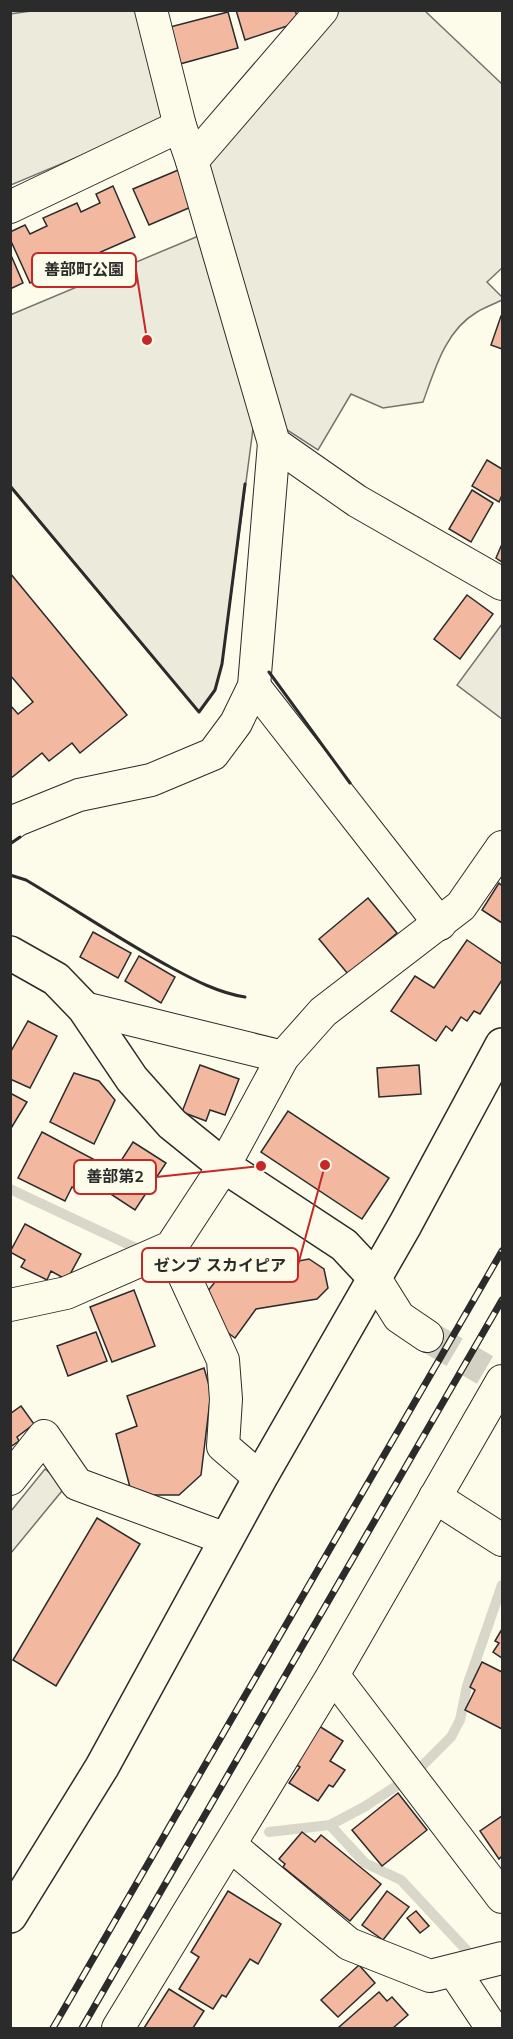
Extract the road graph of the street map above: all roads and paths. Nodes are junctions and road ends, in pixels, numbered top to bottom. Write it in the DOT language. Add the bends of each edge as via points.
graph roads {
  1 [pos="151,10"];
  2 [pos="322,10"];
  3 [pos="180,126"];
  4 [pos="192,161"];
  5 [pos="10,207"];
  6 [pos="274,443"];
  7 [pos="502,584"];
  8 [pos="254,686"];
  9 [pos="10,825"];
  10 [pos="502,848"];
  11 [pos="440,924"];
  12 [pos="10,952"];
  13 [pos="84,1008"];
  14 [pos="502,1045"];
  15 [pos="283,1057"];
  16 [pos="224,1166"];
  17 [pos="171,1247"];
  18 [pos="374,1277"];
  19 [pos="10,1305"];
  20 [pos="428,1336"];
  21 [pos="497,1377"];
  22 [pos="260,1478"];
  23 [pos="10,1479"];
  24 [pos="435,1497"];
  25 [pos="226,1539"];
  26 [pos="502,1540"];
  27 [pos="333,1675"];
  28 [pos="230,1845"];
  29 [pos="502,1897"];
  30 [pos="13,1908"];
  31 [pos="502,1958"];
  32 [pos="454,1971"];
  33 [pos="118,2028"];
  34 [pos="492,2028"];
  1 -- 3 [label="street"];
  2 -- 4 [label="street"];
  3 -- 4 [label="street"];
  3 -- 5 [label="street"];
  4 -- 6 [label="street"];
  6 -- 7 [label="street" via="357,501"];
  6 -- 8 [label="street"];
  8 -- 9 [label="street" via="236,723 213,754 151,780 79,795"];
  8 -- 11 [label="street"];
  10 -- 11 [label="street" via="461,906"];
  11 -- 15 [label="street" via="323,1012"];
  12 -- 13 [label="street" via="56,979"];
  13 -- 15 [label="street"];
  13 -- 16 [label="street" via="132,1079 172,1124"];
  14 -- 18 [label="street"];
  15 -- 16 [label="street"];
  16 -- 17 [label="street"];
  16 -- 18 [label="street" via="344,1245"];
  17 -- 19 [label="street" via="66,1293"];
  17 -- 22 [label="street" via="223,1360 223,1446"];
  18 -- 20 [label="street" via="399,1317"];
  18 -- 22 [label="street"];
  21 -- 24 [label="street"];
  22 -- 25 [label="street"];
  23 -- 25 [label="street" via="44,1436 77,1484"];
  24 -- 26 [label="street"];
  24 -- 27 [label="street"];
  25 -- 30 [label="street" via="102,1767"];
  27 -- 28 [label="street"];
  27 -- 29 [label="street"];
  28 -- 32 [label="street" via="349,1944 430,1976"];
  28 -- 33 [label="street"];
  31 -- 32 [label="street"];
  32 -- 34 [label="street"];
}
